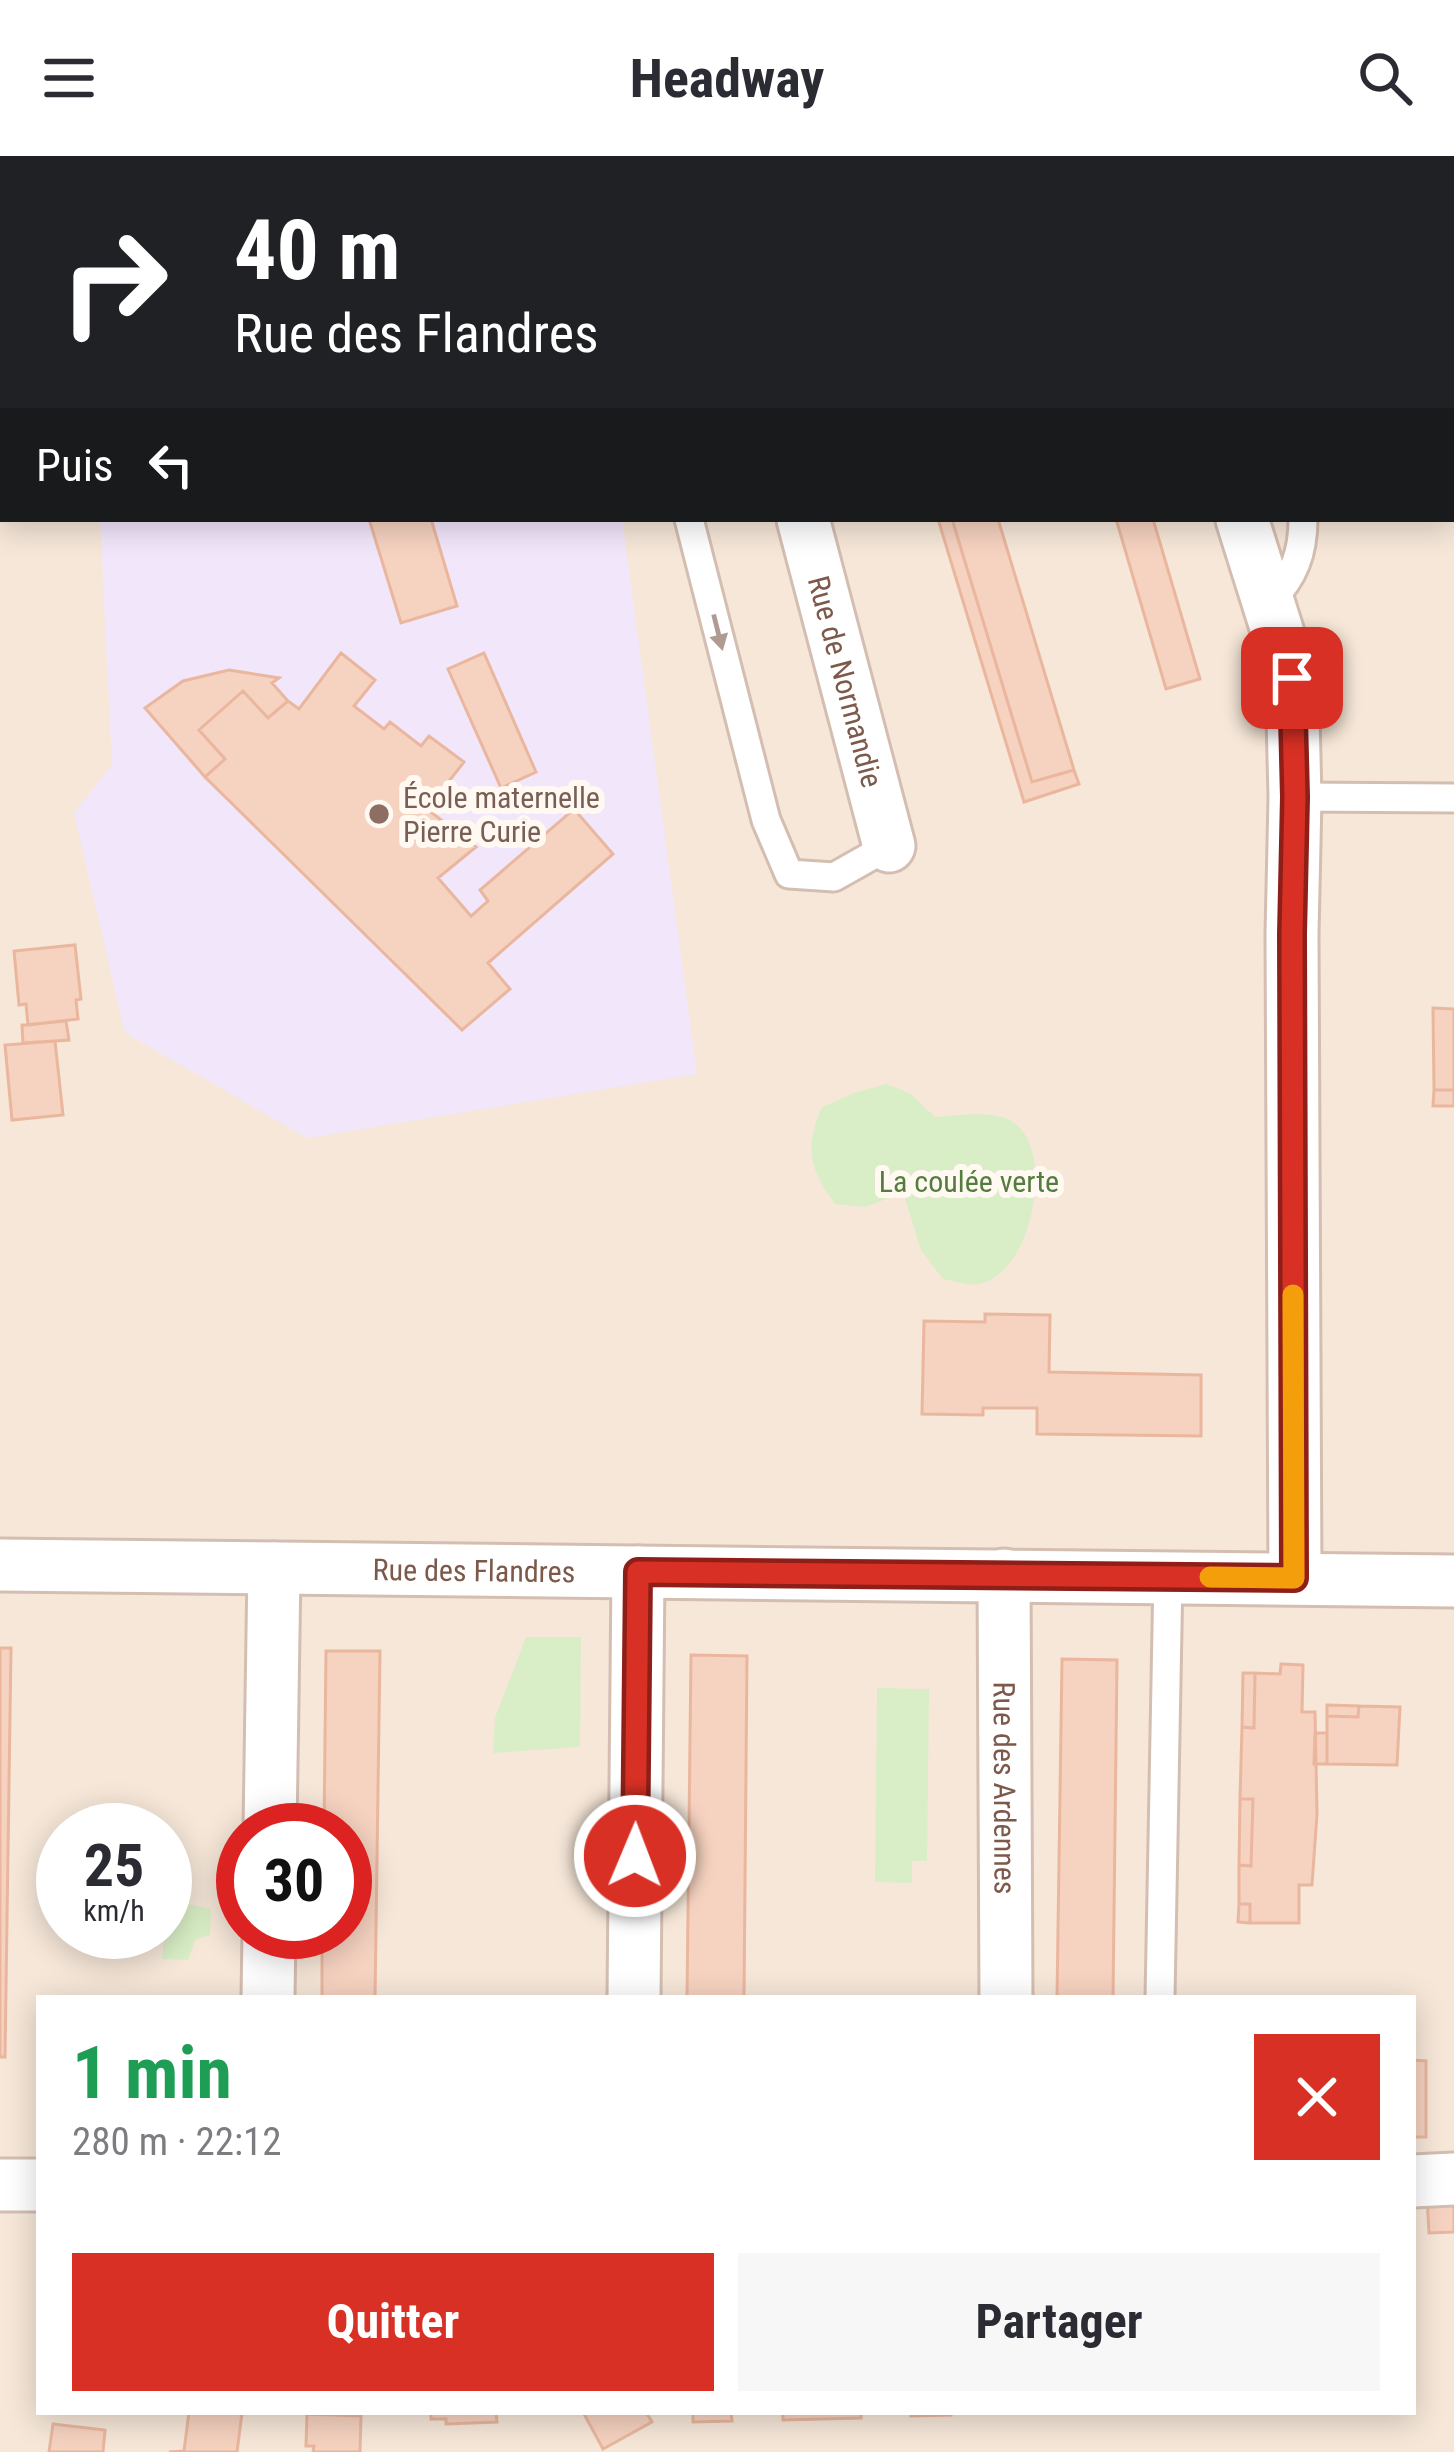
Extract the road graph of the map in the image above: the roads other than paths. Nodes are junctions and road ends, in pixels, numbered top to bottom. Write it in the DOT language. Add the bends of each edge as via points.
graph roads {
  1 [pos="690,522"];
  2 [pos="804,522"];
  3 [pos="1243,522"];
  4 [pos="1304,522"];
  5 [pos="1270,601"];
  6 [pos="1295,797"];
  7 [pos="1454,798"];
  8 [pos="890,846"];
  9 [pos="0,1565"];
  10 [pos="274,1568"];
  11 [pos="638,1572"];
  12 [pos="1004,1575"];
  13 [pos="1168,1576"];
  14 [pos="1294,1578"];
  15 [pos="1454,1581"];
  16 [pos="270,1803"];
  17 [pos="269,1959"];
  18 [pos="268,1995"];
  19 [pos="634,1995"];
  20 [pos="1006,1995"];
  21 [pos="1160,1995"];
  22 [pos="1454,2180"];
  23 [pos="1416,2181"];
  24 [pos="0,2185"];
  25 [pos="36,2186"];
  1 -- 8 [label="lane, one-way" via="766,820 789,874 834,877"];
  2 -- 8 [label="street, Rue de Normandie"];
  3 -- 5 [label="street"];
  4 -- 5 [label="lane" via="1304,546"];
  5 -- 6 [label="street" via="1292,678"];
  6 -- 7 [label="lane"];
  6 -- 14 [label="street"];
  9 -- 10 [label="street, Rue des Flandres"];
  10 -- 11 [label="street, Rue des Flandres"];
  10 -- 16 [label="street"];
  11 -- 12 [label="street, Rue des Flandres"];
  11 -- 19 [label="street"];
  12 -- 13 [label="street, Rue des Flandres"];
  12 -- 20 [label="street, Rue des Ardennes"];
  13 -- 14 [label="street, Rue des Flandres"];
  13 -- 21 [label="lane"];
  14 -- 15 [label="street, Rue des Flandres"];
  17 -- 18 [label="street"];
  22 -- 23 [label="street"];
  24 -- 25 [label="street"];
}
